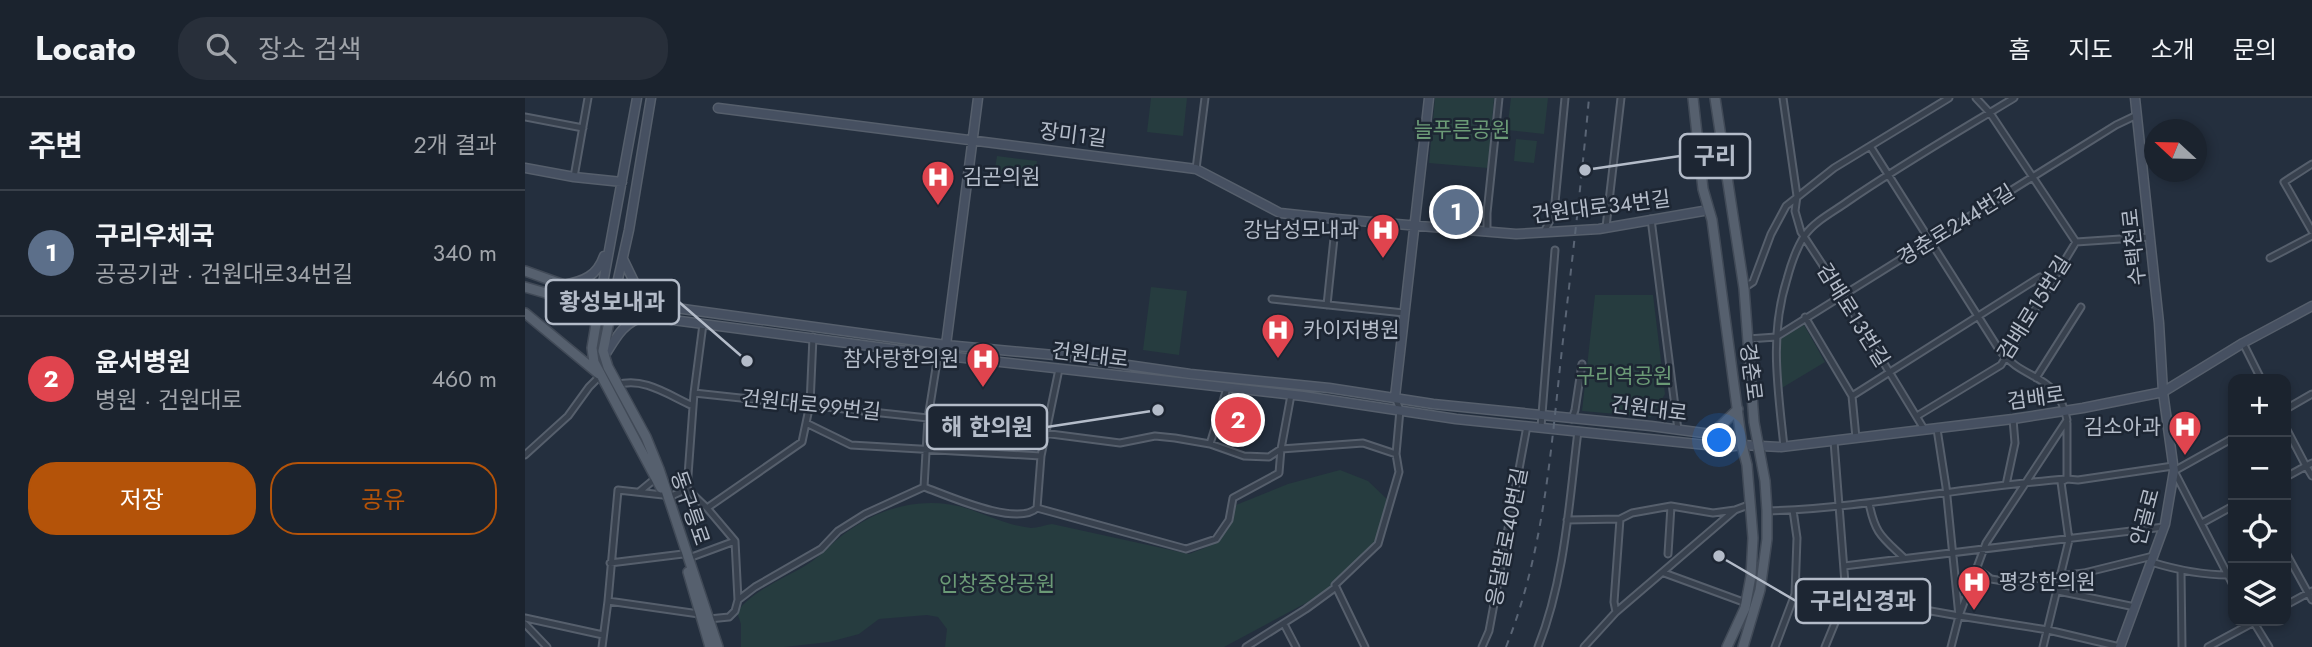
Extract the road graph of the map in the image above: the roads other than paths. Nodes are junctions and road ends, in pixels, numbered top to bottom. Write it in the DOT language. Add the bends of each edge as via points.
graph roads {
  1 [pos="588,98"];
  2 [pos="637,98"];
  3 [pos="651,98"];
  4 [pos="978,98"];
  5 [pos="1205,98"];
  6 [pos="1429,98"];
  7 [pos="1499,98"];
  8 [pos="1565,98"];
  9 [pos="1621,98"];
  10 [pos="1693,98"];
  11 [pos="1715,98"];
  12 [pos="1783,98"];
  13 [pos="1949,98"];
  14 [pos="1976,98"];
  15 [pos="2014,98"];
  16 [pos="2134,98"];
  17 [pos="718,108"];
  18 [pos="1990,113"];
  19 [pos="2137,115"];
  20 [pos="525,117"];
  21 [pos="583,128"];
  22 [pos="973,140"];
  23 [pos="1870,146"];
  24 [pos="2312,164"];
  25 [pos="525,168"];
  26 [pos="1196,169"];
  27 [pos="1887,175"];
  28 [pos="574,177"];
  29 [pos="2033,177"];
  30 [pos="622,182"];
  31 [pos="1797,196"];
  32 [pos="1709,210"];
  33 [pos="1336,219"];
  34 [pos="1651,219"];
  35 [pos="1414,227"];
  36 [pos="1606,227"];
  37 [pos="1487,232"];
  38 [pos="1543,233"];
  39 [pos="613,234"];
  40 [pos="2312,234"];
  41 [pos="1804,237"];
  42 [pos="2150,237"];
  43 [pos="1929,241"];
  44 [pos="2076,242"];
  45 [pos="1555,250"];
  46 [pos="2270,258"];
  47 [pos="623,259"];
  48 [pos="525,271"];
  49 [pos="2040,277"];
  50 [pos="564,285"];
  51 [pos="525,287"];
  52 [pos="1744,288"];
  53 [pos="601,294"];
  54 [pos="1843,296"];
  55 [pos="614,297"];
  56 [pos="1272,299"];
  57 [pos="1327,305"];
  58 [pos="661,306"];
  59 [pos="2312,306"];
  60 [pos="2081,307"];
  61 [pos="598,309"];
  62 [pos="611,312"];
  63 [pos="525,313"];
  64 [pos="1404,313"];
  65 [pos="650,316"];
  66 [pos="1805,317"];
  67 [pos="1978,318"];
  68 [pos="703,323"];
  69 [pos="813,337"];
  70 [pos="1776,337"];
  71 [pos="1748,339"];
  72 [pos="2243,343"];
  73 [pos="946,345"];
  74 [pos="605,355"];
  75 [pos="938,355"];
  76 [pos="2005,358"];
  77 [pos="1582,364"];
  78 [pos="1059,369"];
  79 [pos="1890,373"];
  80 [pos="2258,374"];
  81 [pos="601,375"];
  82 [pos="2036,378"];
  83 [pos="617,385"];
  84 [pos="1227,388"];
  85 [pos="2164,392"];
  86 [pos="694,393"];
  87 [pos="2312,394"];
  88 [pos="1291,395"];
  89 [pos="1852,396"];
  90 [pos="1395,397"];
  91 [pos="810,404"];
  92 [pos="693,406"];
  93 [pos="2291,406"];
  94 [pos="1738,409"];
  95 [pos="1400,410"];
  96 [pos="1542,416"];
  97 [pos="1917,416"];
  98 [pos="2066,416"];
  99 [pos="928,418"];
  100 [pos="1572,419"];
  101 [pos="2013,419"];
  102 [pos="806,423"];
  103 [pos="1527,426"];
  104 [pos="1541,427"];
  105 [pos="1924,429"];
  106 [pos="1937,429"];
  107 [pos="1678,430"];
  108 [pos="1578,431"];
  109 [pos="1046,433"];
  110 [pos="1711,434"];
  111 [pos="2291,436"];
  112 [pos="1856,438"];
  113 [pos="1834,441"];
  114 [pos="2228,441"];
  115 [pos="1210,444"];
  116 [pos="1742,445"];
  117 [pos="1759,446"];
  118 [pos="1784,447"];
  119 [pos="925,449"];
  120 [pos="1280,450"];
  121 [pos="1396,454"];
  122 [pos="525,455"];
  123 [pos="1041,456"];
  124 [pos="2309,464"];
  125 [pos="2173,469"];
  126 [pos="2291,474"];
  127 [pos="2312,476"];
  128 [pos="656,478"];
  129 [pos="2067,479"];
  130 [pos="2028,482"];
  131 [pos="2006,485"];
  132 [pos="924,487"];
  133 [pos="687,489"];
  134 [pos="639,492"];
  135 [pos="1946,492"];
  136 [pos="666,497"];
  137 [pos="1869,503"];
  138 [pos="1752,504"];
  139 [pos="1671,506"];
  140 [pos="1840,506"];
  141 [pos="707,508"];
  142 [pos="1037,508"];
  143 [pos="2228,509"];
  144 [pos="1735,510"];
  145 [pos="1793,510"];
  146 [pos="1767,511"];
  147 [pos="1620,519"];
  148 [pos="1566,520"];
  149 [pos="2202,523"];
  150 [pos="2164,527"];
  151 [pos="2069,538"];
  152 [pos="735,541"];
  153 [pos="1985,549"];
  154 [pos="1953,552"];
  155 [pos="1668,554"];
  156 [pos="686,556"];
  157 [pos="1904,558"];
  158 [pos="2152,559"];
  159 [pos="2291,560"];
  160 [pos="610,563"];
  161 [pos="1844,566"];
  162 [pos="1977,569"];
  163 [pos="2181,571"];
  164 [pos="1664,573"];
  165 [pos="2062,574"];
  166 [pos="2228,576"];
  167 [pos="1335,584"];
  168 [pos="2058,591"];
  169 [pos="2310,592"];
  170 [pos="1846,596"];
  171 [pos="738,600"];
  172 [pos="2312,600"];
  173 [pos="608,601"];
  174 [pos="2291,602"];
  175 [pos="1746,603"];
  176 [pos="2135,607"];
  177 [pos="1616,612"];
  178 [pos="699,614"];
  179 [pos="1959,616"];
  180 [pos="709,619"];
  181 [pos="525,621"];
  182 [pos="1284,624"];
  183 [pos="2245,626"];
  184 [pos="2257,626"];
  185 [pos="2048,630"];
  186 [pos="604,635"];
  187 [pos="547,647"];
  188 [pos="602,647"];
  189 [pos="710,647"];
  190 [pos="718,647"];
  191 [pos="1246,647"];
  192 [pos="1296,647"];
  193 [pos="1364,647"];
  194 [pos="1482,647"];
  195 [pos="1538,647"];
  196 [pos="1584,647"];
  197 [pos="1727,647"];
  198 [pos="1743,647"];
  199 [pos="1775,647"];
  200 [pos="1825,647"];
  201 [pos="1951,647"];
  202 [pos="2043,647"];
  203 [pos="2121,647"];
  204 [pos="2182,647"];
  205 [pos="2208,647"];
  206 [pos="2269,647"];
  1 -- 21 [label="street"];
  2 -- 30 [label="street"];
  3 -- 47 [label="street"];
  4 -- 22 [label="street"];
  5 -- 26 [label="street"];
  6 -- 35 [label="street"];
  7 -- 37 [label="street"];
  8 -- 38 [label="street" via="1554,213"];
  9 -- 36 [label="street"];
  10 -- 32 [label="main road, 경춘로"];
  11 -- 52 [label="main road, 경춘로"];
  12 -- 31 [label="street, 검배로13번길"];
  13 -- 23 [label="street"];
  14 -- 18 [label="street"];
  15 -- 18 [label="street"];
  16 -- 19 [label="street, 수택천로"];
  17 -- 22 [label="street, 장미1길"];
  18 -- 27 [label="street"];
  18 -- 29 [label="street"];
  19 -- 29 [label="street, 경춘로244번길"];
  19 -- 42 [label="street, 수택천로"];
  20 -- 21 [label="street"];
  21 -- 28 [label="street"];
  22 -- 26 [label="street, 장미1길"];
  22 -- 73 [label="street"];
  23 -- 27 [label="street"];
  23 -- 31 [label="street"];
  24 -- 40 [label="street" via="2284,182"];
  25 -- 28 [label="street"];
  26 -- 33 [label="street, 장미1길" via="1280,213"];
  27 -- 41 [label="street"];
  27 -- 43 [label="street"];
  28 -- 30 [label="street"];
  29 -- 43 [label="street, 경춘로244번길"];
  29 -- 44 [label="street"];
  30 -- 39 [label="street"];
  31 -- 41 [label="street, 검배로13번길" via="1795,211"];
  31 -- 52 [label="street" via="1778,219 1753,282"];
  32 -- 34 [label="street, 건원대로34번길"];
  32 -- 94 [label="main road, 경춘로"];
  33 -- 35 [label="street, 장미1길"];
  33 -- 57 [label="street"];
  34 -- 36 [label="street, 건원대로34번길"];
  34 -- 107 [label="street"];
  35 -- 37 [label="street, 건원대로34번길"];
  35 -- 64 [label="street"];
  36 -- 38 [label="street, 건원대로34번길"];
  37 -- 38 [label="street, 건원대로34번길"];
  39 -- 50 [label="street" via="600,267 585,281"];
  39 -- 53 [label="street"];
  40 -- 46 [label="street"];
  41 -- 54 [label="street, 검배로13번길"];
  41 -- 70 [label="street" via="1782,295"];
  42 -- 44 [label="street"];
  42 -- 85 [label="street, 수택천로"];
  43 -- 54 [label="street, 경춘로244번길"];
  43 -- 67 [label="street"];
  44 -- 76 [label="street, 검배로15번길"];
  45 -- 96 [label="street"];
  47 -- 55 [label="street"];
  47 -- 58 [label="street" via="637,288"];
  48 -- 50 [label="main road"];
  49 -- 67 [label="street"];
  50 -- 53 [label="main road"];
  51 -- 61 [label="main road"];
  52 -- 71 [label="main road, 경춘로"];
  53 -- 55 [label="main road"];
  53 -- 61 [label="main road, 동구릉로"];
  54 -- 66 [label="street, 경춘로244번길"];
  54 -- 79 [label="street, 검배로13번길"];
  55 -- 58 [label="street, 건원대로"];
  55 -- 62 [label="main road, 동구릉로"];
  56 -- 57 [label="street"];
  57 -- 64 [label="street"];
  58 -- 73 [label="street, 건원대로"];
  59 -- 72 [label="street, 검배로"];
  60 -- 82 [label="street"];
  61 -- 62 [label="main road, 건원대로"];
  61 -- 81 [label="main road, 동구릉로" via="592,348"];
  62 -- 65 [label="street, 건원대로"];
  62 -- 74 [label="main road, 동구릉로"];
  63 -- 81 [label="main road, 동구릉로"];
  64 -- 90 [label="street"];
  65 -- 68 [label="street, 건원대로"];
  65 -- 74 [label="street" via="623,328"];
  66 -- 70 [label="street, 경춘로244번길"];
  66 -- 89 [label="street"];
  67 -- 76 [label="street"];
  67 -- 79 [label="street"];
  68 -- 69 [label="street, 건원대로"];
  68 -- 86 [label="street"];
  69 -- 75 [label="street, 건원대로"];
  69 -- 91 [label="street"];
  70 -- 71 [label="street"];
  70 -- 118 [label="street"];
  71 -- 117 [label="main road, 경춘로"];
  72 -- 80 [label="street"];
  72 -- 85 [label="street, 검배로"];
  73 -- 75 [label="street"];
  73 -- 90 [label="street, 건원대로"];
  74 -- 83 [label="main road, 동구릉로"];
  75 -- 78 [label="street, 건원대로"];
  75 -- 99 [label="street"];
  76 -- 82 [label="street"];
  76 -- 97 [label="street, 검배로15번길" via="2001,365"];
  77 -- 100 [label="street"];
  78 -- 84 [label="street, 건원대로"];
  78 -- 109 [label="street"];
  79 -- 89 [label="street"];
  79 -- 97 [label="street, 검배로13번길"];
  81 -- 122 [label="street" via="568,415"];
  81 -- 128 [label="main road, 동구릉로"];
  82 -- 98 [label="street" via="2061,397"];
  83 -- 92 [label="street" via="644,384"];
  83 -- 136 [label="main road, 동구릉로" via="646,438"];
  84 -- 88 [label="street, 건원대로"];
  84 -- 115 [label="street"];
  85 -- 98 [label="street, 검배로"];
  85 -- 125 [label="street, 안골로"];
  86 -- 91 [label="street, 건원대로99번길"];
  86 -- 92 [label="street"];
  87 -- 93 [label="street"];
  88 -- 95 [label="street, 건원대로"];
  88 -- 120 [label="street"];
  89 -- 112 [label="street"];
  90 -- 95 [label="street"];
  90 -- 96 [label="street, 건원대로"];
  91 -- 99 [label="street, 건원대로99번길"];
  91 -- 102 [label="street"];
  92 -- 133 [label="street"];
  94 -- 110 [label="main road"];
  94 -- 116 [label="main road, 경춘로"];
  95 -- 103 [label="street, 건원대로"];
  95 -- 121 [label="street"];
  96 -- 100 [label="street, 건원대로"];
  96 -- 104 [label="street"];
  97 -- 105 [label="street, 검배로13번길"];
  98 -- 101 [label="street, 검배로"];
  98 -- 129 [label="street"];
  98 -- 130 [label="street"];
  99 -- 109 [label="street, 건원대로99번길"];
  99 -- 119 [label="street"];
  100 -- 107 [label="street, 건원대로"];
  101 -- 106 [label="street, 검배로"];
  101 -- 131 [label="street" via="2015,443"];
  102 -- 119 [label="street, 건원대로99번길" via="851,444"];
  102 -- 141 [label="street" via="802,442"];
  103 -- 104 [label="street, 건원대로"];
  103 -- 194 [label="street, 응달말로40번길" via="1489,631"];
  104 -- 108 [label="street, 건원대로"];
  105 -- 106 [label="street, 검배로"];
  105 -- 112 [label="street, 검배로"];
  106 -- 135 [label="street"];
  107 -- 110 [label="street, 건원대로"];
  108 -- 116 [label="street, 건원대로"];
  108 -- 148 [label="street"];
  109 -- 115 [label="street, 건원대로99번길" via="1119,443 1156,436"];
  109 -- 123 [label="street"];
  110 -- 116 [label="street, 건원대로"];
  111 -- 124 [label="street"];
  112 -- 113 [label="street, 검배로"];
  113 -- 118 [label="street, 검배로"];
  113 -- 140 [label="street"];
  114 -- 125 [label="street"];
  115 -- 120 [label="street, 건원대로99번길" via="1244,456 1269,457"];
  116 -- 117 [label="street, 검배로"];
  116 -- 138 [label="main road, 경춘로"];
  117 -- 118 [label="street, 검배로"];
  117 -- 146 [label="main road, 경춘로"];
  119 -- 123 [label="street, 건원대로99번길"];
  119 -- 132 [label="street"];
  120 -- 121 [label="street, 건원대로99번길" via="1363,443"];
  120 -- 142 [label="street" via="1279,473 1233,498 1229,520 1216,539 1186,548"];
  121 -- 167 [label="street" via="1399,472 1378,544"];
  123 -- 142 [label="street"];
  124 -- 126 [label="street"];
  124 -- 127 [label="street"];
  125 -- 129 [label="street"];
  125 -- 149 [label="street"];
  125 -- 150 [label="street, 안골로"];
  128 -- 134 [label="street"];
  128 -- 136 [label="main road, 동구릉로"];
  129 -- 130 [label="street"];
  129 -- 151 [label="street" via="2061,482"];
  130 -- 131 [label="street"];
  130 -- 153 [label="street"];
  131 -- 135 [label="street"];
  132 -- 142 [label="street" via="1012,515 1030,514"];
  132 -- 171 [label="street" via="865,514 838,531 821,549"];
  133 -- 136 [label="street"];
  133 -- 141 [label="street"];
  134 -- 136 [label="street"];
  134 -- 160 [label="street" via="618,490"];
  135 -- 137 [label="street"];
  135 -- 154 [label="street"];
  136 -- 156 [label="main road, 동구릉로"];
  137 -- 140 [label="street"];
  137 -- 157 [label="street" via="1879,534"];
  138 -- 144 [label="street"];
  138 -- 175 [label="main road, 경춘로"];
  139 -- 144 [label="street" via="1713,513"];
  139 -- 147 [label="street"];
  139 -- 155 [label="street"];
  140 -- 145 [label="street"];
  140 -- 161 [label="street"];
  141 -- 152 [label="street"];
  143 -- 149 [label="street"];
  144 -- 164 [label="street"];
  145 -- 146 [label="street"];
  145 -- 199 [label="street" via="1795,594"];
  146 -- 198 [label="main road, 경춘로" via="1760,590"];
  147 -- 148 [label="street"];
  147 -- 177 [label="street"];
  148 -- 195 [label="street" via="1555,590"];
  149 -- 166 [label="street"];
  150 -- 151 [label="street"];
  150 -- 158 [label="street, 안골로"];
  151 -- 153 [label="street"];
  151 -- 165 [label="street"];
  152 -- 156 [label="street"];
  152 -- 171 [label="street"];
  153 -- 154 [label="street"];
  153 -- 162 [label="street"];
  154 -- 157 [label="street"];
  154 -- 179 [label="street"];
  156 -- 160 [label="street, 동구릉로"];
  156 -- 178 [label="main road, 동구릉로"];
  156 -- 180 [label="main road, 동구릉로"];
  157 -- 161 [label="street"];
  158 -- 163 [label="street"];
  158 -- 165 [label="street"];
  158 -- 176 [label="street, 안골로"];
  159 -- 169 [label="street"];
  160 -- 173 [label="street"];
  161 -- 170 [label="street"];
  162 -- 165 [label="street" via="1991,579 2010,582"];
  162 -- 179 [label="street"];
  163 -- 166 [label="street"];
  163 -- 204 [label="street"];
  164 -- 175 [label="street"];
  164 -- 177 [label="street"];
  165 -- 168 [label="street"];
  167 -- 182 [label="street"];
  167 -- 193 [label="street"];
  168 -- 176 [label="street"];
  168 -- 185 [label="street"];
  169 -- 172 [label="street"];
  169 -- 174 [label="street"];
  170 -- 179 [label="street"];
  170 -- 200 [label="street"];
  171 -- 180 [label="street" via="729,617"];
  173 -- 178 [label="street"];
  173 -- 186 [label="street"];
  175 -- 197 [label="main road, 경춘로"];
  176 -- 203 [label="street, 안골로"];
  177 -- 196 [label="street"];
  178 -- 189 [label="main road, 동구릉로"];
  179 -- 185 [label="street"];
  179 -- 201 [label="street"];
  180 -- 190 [label="main road, 동구릉로"];
  181 -- 186 [label="street"];
  181 -- 187 [label="street"];
  182 -- 191 [label="street"];
  182 -- 192 [label="street"];
  183 -- 205 [label="street"];
  184 -- 206 [label="street"];
  185 -- 202 [label="street"];
  185 -- 203 [label="street"];
  186 -- 188 [label="street"];
}
